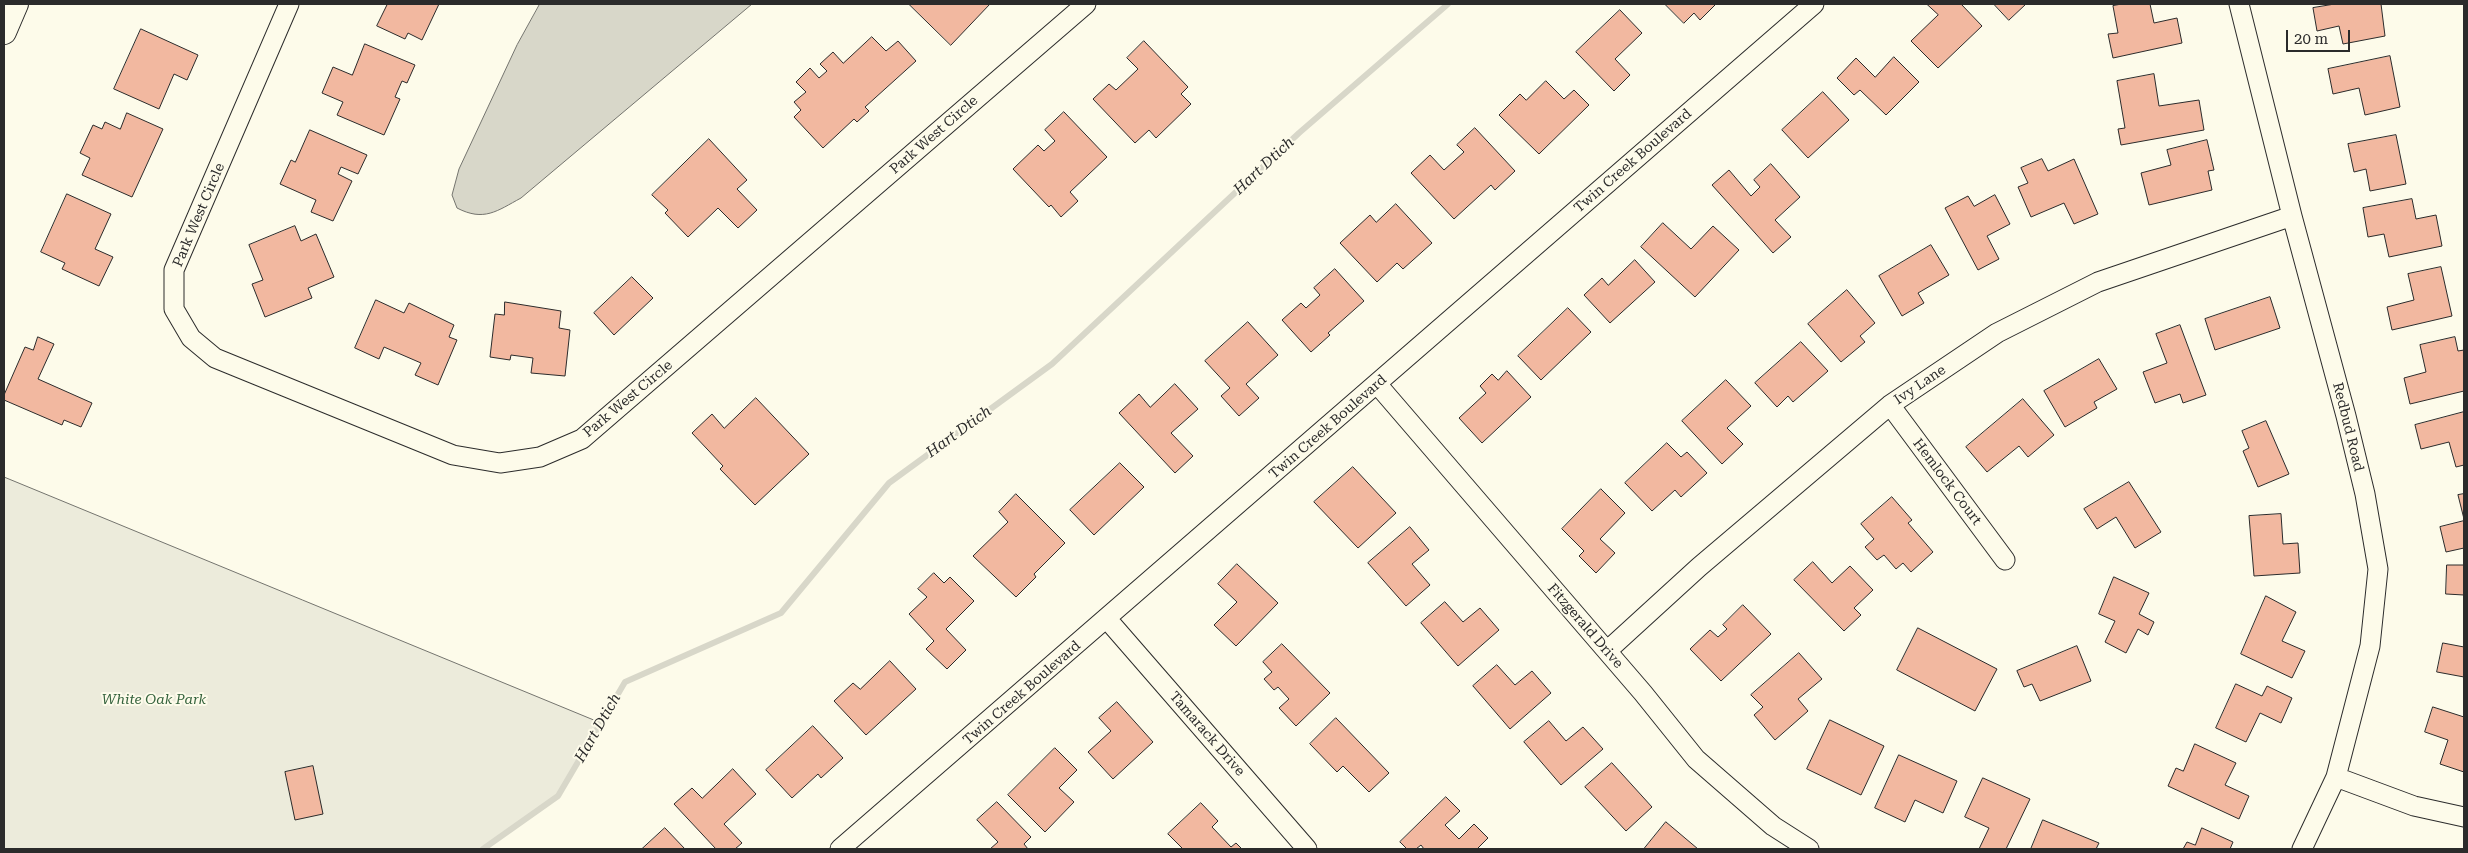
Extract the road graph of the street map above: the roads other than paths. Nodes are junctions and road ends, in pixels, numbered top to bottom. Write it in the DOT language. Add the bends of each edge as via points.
graph roads {
  1 [pos="16,4"];
  2 [pos="289,4"];
  3 [pos="1086,4"];
  4 [pos="1814,4"];
  5 [pos="2239,4"];
  6 [pos="4,32"];
  7 [pos="2292,216"];
  8 [pos="1378,384"];
  9 [pos="1890,405"];
  10 [pos="2005,560"];
  11 [pos="1107,619"];
  12 [pos="1607,651"];
  13 [pos="2336,777"];
  14 [pos="2464,817"];
  15 [pos="840,849"];
  16 [pos="1307,849"];
  17 [pos="1809,849"];
  18 [pos="2302,849"];
  1 -- 6 [label="street"];
  2 -- 3 [label="street, Park West Circle" via="174,270 174,309 191,338 215,358 453,455 500,463 540,457 582,438"];
  4 -- 8 [label="street, Twin Creek Boulevard"];
  5 -- 7 [label="street, Redbud Road"];
  7 -- 9 [label="street, Ivy Lane" via="2098,282 1997,333"];
  7 -- 13 [label="street, Redbud Road" via="2349,426 2378,570 2370,646"];
  8 -- 11 [label="street, Twin Creek Boulevard"];
  8 -- 12 [label="street, Fitzgerald Drive"];
  9 -- 10 [label="street, Hemlock Court"];
  9 -- 12 [label="street, Ivy Lane" via="1720,549"];
  11 -- 15 [label="street, Twin Creek Boulevard"];
  11 -- 16 [label="street, Tamarack Drive"];
  12 -- 17 [label="street, Fitzgerald Drive" via="1696,759 1773,826"];
  13 -- 14 [label="street" via="2414,806"];
  13 -- 18 [label="street, Redbud Road"];
}
